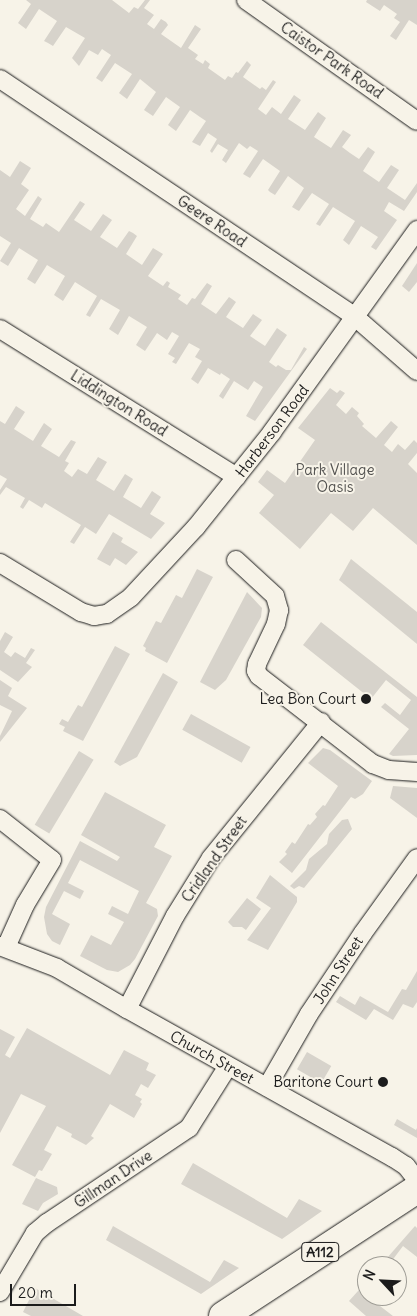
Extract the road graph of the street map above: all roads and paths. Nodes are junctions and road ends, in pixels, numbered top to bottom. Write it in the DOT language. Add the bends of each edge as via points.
graph roads {
  1 [pos="246,0"];
  2 [pos="0,80"];
  3 [pos="417,121"];
  4 [pos="417,230"];
  5 [pos="355,317"];
  6 [pos="0,329"];
  7 [pos="417,371"];
  8 [pos="237,477"];
  9 [pos="236,560"];
  10 [pos="0,563"];
  11 [pos="321,722"];
  12 [pos="417,772"];
  13 [pos="0,819"];
  14 [pos="417,858"];
  15 [pos="3,947"];
  16 [pos="127,1009"];
  17 [pos="228,1066"];
  18 [pos="267,1087"];
  19 [pos="417,1180"];
  20 [pos="417,1189"];
  21 [pos="0,1292"];
  22 [pos="223,1316"];
  1 -- 3 [label="street, Caistor Park Road"];
  2 -- 5 [label="street, Geere Road"];
  4 -- 5 [label="street, Harberson Road"];
  5 -- 7 [label="street, Geere Road"];
  5 -- 8 [label="street, Harberson Road"];
  6 -- 8 [label="street, Liddington Road"];
  8 -- 10 [label="street, Harberson Road" via="131,597 107,614 94,616 81,612"];
  9 -- 11 [label="street" via="275,596 279,610 276,624 260,656 256,670 259,676"];
  11 -- 12 [label="street" via="373,764 389,770"];
  11 -- 16 [label="street, Cridland Street" via="211,858 175,916"];
  13 -- 15 [label="street" via="52,860"];
  14 -- 18 [label="street, John Street" via="309,1014"];
  15 -- 16 [label="street, Church Street" via="57,968"];
  16 -- 17 [label="street, Church Street"];
  17 -- 18 [label="street, Church Street"];
  17 -- 21 [label="street, Gillman Drive" via="189,1128 35,1233"];
  18 -- 19 [label="street, Church Street" via="392,1157 406,1166"];
  20 -- 22 [label="main road, A112"];
}
